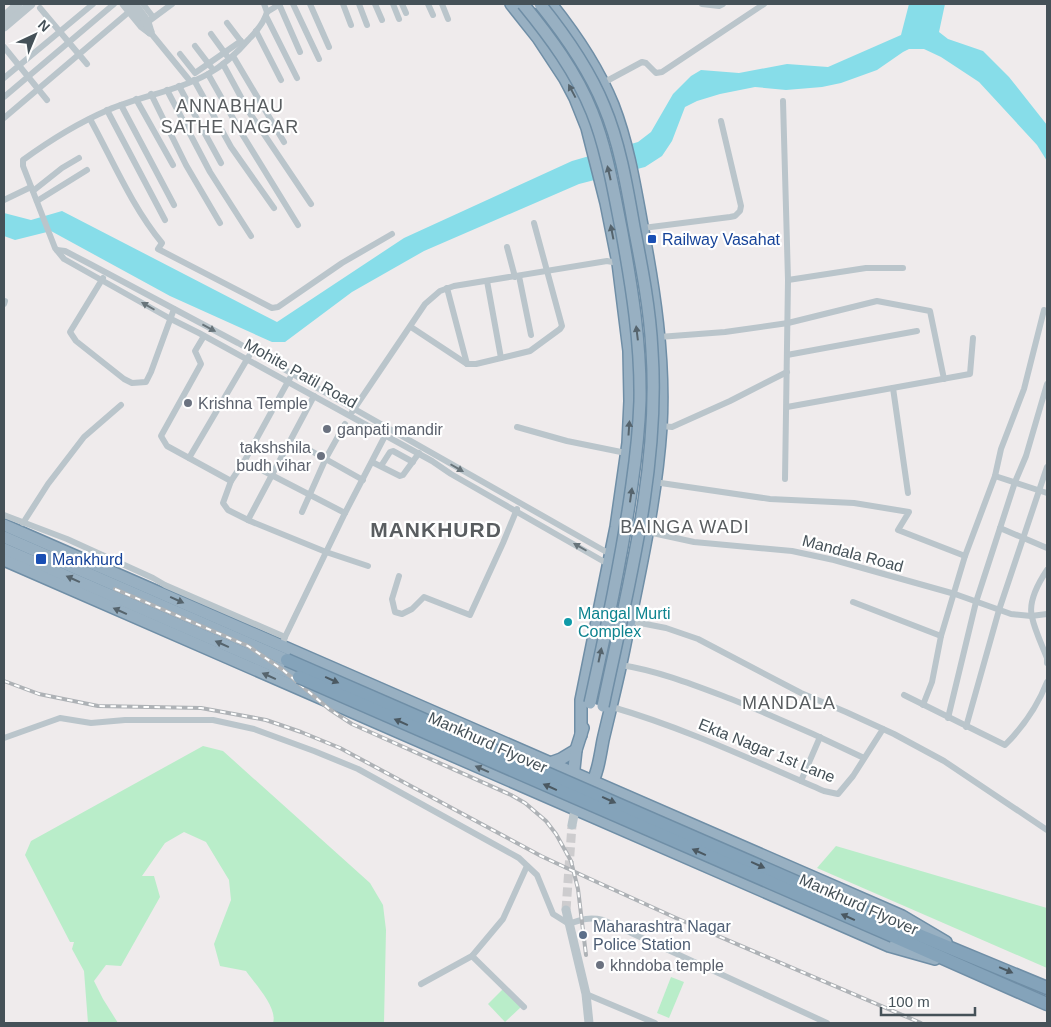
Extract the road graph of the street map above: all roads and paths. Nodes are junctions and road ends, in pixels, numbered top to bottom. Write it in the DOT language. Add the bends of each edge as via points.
graph roads {
  1 [pos="31,4"];
  2 [pos="93,4"];
  3 [pos="114,4"];
  4 [pos="143,4"];
  5 [pos="172,4"];
  6 [pos="264,4"];
  7 [pos="279,4"];
  8 [pos="293,4"];
  9 [pos="310,4"];
  10 [pos="342,4"];
  11 [pos="359,4"];
  12 [pos="375,4"];
  13 [pos="392,4"];
  14 [pos="402,4"];
  15 [pos="428,4"];
  16 [pos="442,4"];
  17 [pos="511,4"];
  18 [pos="523,4"];
  19 [pos="540,4"];
  20 [pos="551,4"];
  21 [pos="702,4"];
  22 [pos="723,4"];
  23 [pos="764,4"];
  24 [pos="14,5"];
  25 [pos="129,6"];
  26 [pos="40,8"];
  27 [pos="406,13"];
  28 [pos="267,14"];
  29 [pos="433,15"];
  30 [pos="4,17"];
  31 [pos="399,19"];
  32 [pos="448,19"];
  33 [pos="563,19"];
  34 [pos="382,20"];
  35 [pos="147,22"];
  36 [pos="227,23"];
  37 [pos="351,25"];
  38 [pos="366,25"];
  39 [pos="4,27"];
  40 [pos="256,31"];
  41 [pos="59,32"];
  42 [pos="150,32"];
  43 [pos="211,34"];
  44 [pos="538,38"];
  45 [pos="68,42"];
  46 [pos="242,43"];
  47 [pos="195,46"];
  48 [pos="4,47"];
  49 [pos="329,47"];
  50 [pos="225,52"];
  51 [pos="300,52"];
  52 [pos="79,54"];
  53 [pos="180,54"];
  54 [pos="231,57"];
  55 [pos="319,59"];
  56 [pos="87,64"];
  57 [pos="209,64"];
  58 [pos="223,64"];
  59 [pos="19,66"];
  60 [pos="189,66"];
  61 [pos="182,71"];
  62 [pos="211,72"];
  63 [pos="28,77"];
  64 [pos="4,78"];
  65 [pos="297,78"];
  66 [pos="281,80"];
  67 [pos="192,81"];
  68 [pos="603,83"];
  69 [pos="179,86"];
  70 [pos="38,89"];
  71 [pos="167,90"];
  72 [pos="151,94"];
  73 [pos="4,97"];
  74 [pos="136,99"];
  75 [pos="47,100"];
  76 [pos="783,101"];
  77 [pos="121,105"];
  78 [pos="107,110"];
  79 [pos="4,118"];
  80 [pos="90,119"];
  81 [pos="721,121"];
  82 [pos="284,142"];
  83 [pos="79,158"];
  84 [pos="221,163"];
  85 [pos="173,165"];
  86 [pos="87,170"];
  87 [pos="32,189"];
  88 [pos="4,200"];
  89 [pos="37,201"];
  90 [pos="311,204"];
  91 [pos="174,205"];
  92 [pos="274,208"];
  93 [pos="165,220"];
  94 [pos="220,222"];
  95 [pos="534,223"];
  96 [pos="298,225"];
  97 [pos="643,228"];
  98 [pos="392,234"];
  99 [pos="251,236"];
  100 [pos="507,247"];
  101 [pos="57,250"];
  102 [pos="649,261"];
  103 [pos="618,263"];
  104 [pos="91,264"];
  105 [pos="903,268"];
  106 [pos="87,271"];
  107 [pos="106,272"];
  108 [pos="547,272"];
  109 [pos="517,276"];
  110 [pos="102,280"];
  111 [pos="788,280"];
  112 [pos="122,281"];
  113 [pos="487,281"];
  114 [pos="118,288"];
  115 [pos="447,288"];
  116 [pos="174,309"];
  117 [pos="1044,310"];
  118 [pos="169,318"];
  119 [pos="788,321"];
  120 [pos="411,327"];
  121 [pos="917,330"];
  122 [pos="204,336"];
  123 [pos="531,336"];
  124 [pos="659,337"];
  125 [pos="973,338"];
  126 [pos="234,342"];
  127 [pos="230,350"];
  128 [pos="251,351"];
  129 [pos="787,355"];
  130 [pos="502,358"];
  131 [pos="247,359"];
  132 [pos="467,364"];
  133 [pos="787,372"];
  134 [pos="292,374"];
  135 [pos="944,379"];
  136 [pos="288,382"];
  137 [pos="1047,384"];
  138 [pos="893,388"];
  139 [pos="314,396"];
  140 [pos="121,405"];
  141 [pos="787,407"];
  142 [pos="354,409"];
  143 [pos="350,416"];
  144 [pos="345,424"];
  145 [pos="517,426"];
  146 [pos="661,426"];
  147 [pos="387,432"];
  148 [pos="297,443"];
  149 [pos="626,453"];
  150 [pos="419,454"];
  151 [pos="429,455"];
  152 [pos="189,458"];
  153 [pos="326,458"];
  154 [pos="372,462"];
  155 [pos="413,462"];
  156 [pos="381,466"];
  157 [pos="256,467"];
  158 [pos="1047,467"];
  159 [pos="272,475"];
  160 [pos="995,476"];
  161 [pos="785,479"];
  162 [pos="363,480"];
  163 [pos="231,481"];
  164 [pos="654,482"];
  165 [pos="1015,482"];
  166 [pos="484,483"];
  167 [pos="480,490"];
  168 [pos="1040,490"];
  169 [pos="908,493"];
  170 [pos="1047,493"];
  171 [pos="310,494"];
  172 [pos="520,503"];
  173 [pos="516,510"];
  174 [pos="302,512"];
  175 [pos="345,513"];
  176 [pos="4,515"];
  177 [pos="248,520"];
  178 [pos="23,523"];
  179 [pos="4,525"];
  180 [pos="1000,528"];
  181 [pos="648,532"];
  182 [pos="4,536"];
  183 [pos="1022,538"];
  184 [pos="1047,548"];
  185 [pos="4,549"];
  186 [pos="326,552"];
  187 [pos="965,556"];
  188 [pos="609,559"];
  189 [pos="4,560"];
  190 [pos="368,566"];
  191 [pos="641,568"];
  192 [pos="1047,570"];
  193 [pos="400,576"];
  194 [pos="162,589"];
  195 [pos="954,594"];
  196 [pos="853,602"];
  197 [pos="976,602"];
  198 [pos="999,610"];
  199 [pos="1047,614"];
  200 [pos="1031,616"];
  201 [pos="630,621"];
  202 [pos="941,636"];
  203 [pos="287,649"];
  204 [pos="1047,663"];
  205 [pos="621,665"];
  206 [pos="299,678"];
  207 [pos="1047,682"];
  208 [pos="904,695"];
  209 [pos="923,705"];
  210 [pos="608,706"];
  211 [pos="948,718"];
  212 [pos="966,727"];
  213 [pos="883,729"];
  214 [pos="581,735"];
  215 [pos="820,737"];
  216 [pos="4,738"];
  217 [pos="576,750"];
  218 [pos="864,758"];
  219 [pos="550,763"];
  220 [pos="572,772"];
  221 [pos="801,781"];
  222 [pos="593,782"];
  223 [pos="575,810"];
  224 [pos="572,825"];
  225 [pos="1047,830"];
  226 [pos="527,866"];
  227 [pos="566,910"];
  228 [pos="569,924"];
  229 [pos="895,931"];
  230 [pos="964,952"];
  231 [pos="472,956"];
  232 [pos="958,966"];
  233 [pos="421,984"];
  234 [pos="1047,988"];
  235 [pos="586,994"];
  236 [pos="1047,1004"];
  237 [pos="524,1007"];
  238 [pos="589,1023"];
  239 [pos="655,1023"];
  240 [pos="827,1023"];
  1 -- 39 [label="street"];
  2 -- 41 [label="street"];
  3 -- 45 [label="street"];
  4 -- 35 [label="street"];
  5 -- 35 [label="street"];
  6 -- 28 [label="street"];
  7 -- 28 [label="street"];
  7 -- 51 [label="street"];
  8 -- 55 [label="street"];
  9 -- 49 [label="street"];
  10 -- 37 [label="street"];
  11 -- 38 [label="street"];
  12 -- 34 [label="street"];
  13 -- 31 [label="street"];
  14 -- 27 [label="street"];
  15 -- 29 [label="street"];
  16 -- 32 [label="street"];
  17 -- 44 [label="highway"];
  214 -- 18 [label="highway, one-way, bridge" via="629,508 639,424 639,351 616,201 597,127 574,74"];
  19 -- 210 [label="highway, bridge" via="585,67 613,131 629,198 652,350 652,426 642,509"];
  20 -- 33 [label="highway"];
  21 -- 22 [label="street"];
  23 -- 68 [label="street" via="662,72 656,73 642,62"];
  24 -- 30 [label="street"];
  25 -- 35 [label="street"];
  25 -- 52 [label="street"];
  26 -- 41 [label="street"];
  28 -- 40 [label="street"];
  28 -- 65 [label="street"];
  33 -- 44 [label="highway"];
  33 -- 68 [label="highway"];
  35 -- 42 [label="street"];
  36 -- 46 [label="street"];
  40 -- 46 [label="street"];
  40 -- 66 [label="street"];
  41 -- 45 [label="street"];
  41 -- 59 [label="street"];
  42 -- 61 [label="street"];
  43 -- 50 [label="street"];
  103 -- 44 [label="highway, one-way" via="583,116 572,91"];
  45 -- 52 [label="street"];
  45 -- 63 [label="street"];
  46 -- 50 [label="street"];
  46 -- 54 [label="street"];
  47 -- 57 [label="street"];
  48 -- 59 [label="street"];
  50 -- 54 [label="street"];
  50 -- 57 [label="street"];
  52 -- 56 [label="street"];
  52 -- 70 [label="street"];
  53 -- 60 [label="street"];
  54 -- 58 [label="street"];
  54 -- 82 [label="street"];
  57 -- 60 [label="street" via="195,74"];
  57 -- 62 [label="street"];
  58 -- 62 [label="street"];
  58 -- 90 [label="street" via="259,128"];
  59 -- 63 [label="street"];
  59 -- 64 [label="street"];
  60 -- 61 [label="street"];
  61 -- 67 [label="street"];
  62 -- 67 [label="street"];
  62 -- 96 [label="street" via="242,134"];
  63 -- 70 [label="street"];
  63 -- 73 [label="street"];
  67 -- 69 [label="street"];
  67 -- 92 [label="street" via="231,147"];
  68 -- 97 [label="highway" via="621,129"];
  69 -- 71 [label="street"];
  69 -- 84 [label="street"];
  70 -- 75 [label="street"];
  70 -- 79 [label="street"];
  71 -- 72 [label="street"];
  71 -- 99 [label="street" via="210,172"];
  72 -- 74 [label="street"];
  72 -- 94 [label="street" via="186,166"];
  74 -- 77 [label="street"];
  74 -- 85 [label="street"];
  76 -- 111 [label="street"];
  77 -- 78 [label="street"];
  77 -- 91 [label="street"];
  78 -- 80 [label="street"];
  78 -- 93 [label="street"];
  80 -- 87 [label="street" via="23,160"];
  80 -- 98 [label="street" via="132,198 162,243 158,249 272,308"];
  81 -- 97 [label="street" via="740,211 730,217"];
  83 -- 87 [label="street"];
  86 -- 89 [label="street"];
  87 -- 88 [label="street"];
  87 -- 89 [label="street"];
  89 -- 101 [label="street"];
  95 -- 108 [label="street"];
  97 -- 102 [label="highway"];
  100 -- 109 [label="street"];
  101 -- 104 [label="street" via="66,251"];
  101 -- 106 [label="street, Mohite Patil Road" via="64,258"];
  102 -- 103 [label="street"];
  102 -- 124 [label="highway"];
  103 -- 108 [label="street" via="607,261"];
  149 -- 103 [label="highway, one-way" via="629,351"];
  104 -- 106 [label="street"];
  104 -- 107 [label="street"];
  105 -- 111 [label="street" via="866,268"];
  106 -- 110 [label="street, Mohite Patil Road"];
  107 -- 110 [label="street"];
  107 -- 112 [label="street"];
  108 -- 109 [label="street"];
  108 -- 130 [label="street" via="562,326 530,351"];
  109 -- 113 [label="street"];
  109 -- 123 [label="street"];
  110 -- 114 [label="street, Mohite Patil Road"];
  110 -- 118 [label="street" via="70,332 76,341 124,379 132,383 146,382"];
  111 -- 119 [label="street"];
  112 -- 114 [label="street"];
  112 -- 116 [label="street"];
  113 -- 115 [label="street"];
  113 -- 130 [label="street"];
  118 -- 114 [label="street, Mohite Patil Road, one-way"];
  115 -- 120 [label="street" via="426,304"];
  115 -- 132 [label="street"];
  116 -- 118 [label="street"];
  116 -- 126 [label="street, one-way"];
  117 -- 160 [label="street" via="1027,377"];
  118 -- 122 [label="street, Mohite Patil Road"];
  119 -- 124 [label="street" via="732,331"];
  119 -- 129 [label="street"];
  119 -- 135 [label="street" via="877,301 930,311"];
  120 -- 132 [label="street"];
  120 -- 142 [label="street"];
  121 -- 129 [label="street"];
  122 -- 127 [label="street, Mohite Patil Road"];
  122 -- 152 [label="street" via="195,351 201,364 162,436 167,446"];
  124 -- 146 [label="highway"];
  125 -- 135 [label="street" via="970,374"];
  126 -- 127 [label="street"];
  126 -- 128 [label="street"];
  127 -- 131 [label="street, Mohite Patil Road"];
  128 -- 131 [label="street"];
  128 -- 134 [label="street"];
  129 -- 133 [label="street"];
  130 -- 132 [label="street"];
  131 -- 136 [label="street, Mohite Patil Road"];
  131 -- 152 [label="street"];
  133 -- 141 [label="street"];
  133 -- 146 [label="street" via="672,427"];
  134 -- 136 [label="street"];
  134 -- 142 [label="street"];
  135 -- 138 [label="street"];
  136 -- 139 [label="street, Mohite Patil Road"];
  136 -- 163 [label="street"];
  137 -- 165 [label="street"];
  138 -- 141 [label="street"];
  138 -- 169 [label="street"];
  139 -- 143 [label="street, Mohite Patil Road"];
  139 -- 159 [label="street"];
  140 -- 178 [label="street" via="84,437"];
  141 -- 161 [label="street"];
  142 -- 143 [label="street"];
  142 -- 147 [label="street"];
  143 -- 147 [label="street, Mohite Patil Road"];
  144 -- 153 [label="street"];
  145 -- 149 [label="street" via="567,441"];
  146 -- 164 [label="highway"];
  147 -- 150 [label="street, Mohite Patil Road"];
  147 -- 151 [label="street"];
  147 -- 154 [label="street"];
  148 -- 153 [label="street"];
  149 -- 188 [label="highway"];
  150 -- 151 [label="street, Mohite Patil Road"];
  150 -- 155 [label="street"];
  151 -- 166 [label="street, one-way"];
  151 -- 167 [label="street, Mohite Patil Road"];
  152 -- 163 [label="street"];
  153 -- 162 [label="street"];
  153 -- 171 [label="street"];
  154 -- 156 [label="street"];
  154 -- 162 [label="street"];
  155 -- 156 [label="street" via="400,476"];
  155 -- 156 [label="street" via="393,451"];
  157 -- 159 [label="street"];
  158 -- 168 [label="street"];
  159 -- 171 [label="street"];
  159 -- 177 [label="street"];
  160 -- 165 [label="street"];
  160 -- 187 [label="street"];
  162 -- 175 [label="street"];
  163 -- 177 [label="street" via="223,503 228,510"];
  164 -- 181 [label="highway"];
  164 -- 187 [label="street" via="750,497 854,503 909,512 898,530"];
  165 -- 168 [label="street"];
  165 -- 180 [label="street"];
  166 -- 167 [label="street"];
  166 -- 172 [label="street"];
  167 -- 173 [label="street, Mohite Patil Road"];
  168 -- 170 [label="street"];
  168 -- 183 [label="street"];
  171 -- 174 [label="street"];
  171 -- 175 [label="street"];
  172 -- 173 [label="street"];
  172 -- 188 [label="street"];
  188 -- 173 [label="street, Mohite Patil Road, one-way"];
  173 -- 193 [label="street" via="470,615 424,597 412,609 402,614 395,612 392,599"];
  175 -- 186 [label="street"];
  176 -- 178 [label="street"];
  177 -- 186 [label="street"];
  178 -- 194 [label="street" via="153,578"];
  179 -- 194 [label="highway"];
  180 -- 183 [label="street"];
  180 -- 197 [label="street"];
  181 -- 191 [label="highway"];
  181 -- 195 [label="street, Mandala Road" via="694,542 792,551"];
  182 -- 203 [label="highway" via="258,648"];
  183 -- 184 [label="street"];
  183 -- 198 [label="street"];
  206 -- 185 [label="highway, Mankhurd Flyover, one-way"];
  186 -- 190 [label="street"];
  186 -- 203 [label="street"];
  187 -- 195 [label="street"];
  188 -- 191 [label="street, Mohite Patil Road"];
  188 -- 214 [label="highway" via="581,700"];
  223 -- 189 [label="highway, one-way"];
  191 -- 201 [label="highway"];
  192 -- 200 [label="street" via="1037,588"];
  194 -- 203 [label="highway"];
  195 -- 197 [label="street, Mandala Road"];
  195 -- 202 [label="street"];
  196 -- 202 [label="street"];
  197 -- 198 [label="street, Mandala Road"];
  197 -- 211 [label="street"];
  198 -- 200 [label="street, Mandala Road"];
  198 -- 212 [label="street"];
  199 -- 200 [label="street, Mandala Road"];
  200 -- 204 [label="street"];
  201 -- 205 [label="highway"];
  201 -- 213 [label="street" via="698,639 801,693"];
  202 -- 209 [label="street" via="932,682"];
  203 -- 219 [label="highway"];
  203 -- 229 [label="highway, Mankhurd Flyover, one-way, bridge"];
  205 -- 210 [label="highway"];
  205 -- 215 [label="street" via="691,684"];
  229 -- 206 [label="highway, Mankhurd Flyover, one-way, bridge"];
  207 -- 212 [label="street" via="1034,708 1005,745"];
  208 -- 209 [label="street"];
  209 -- 211 [label="street"];
  210 -- 221 [label="street, Ekta Nagar 1st Lane" via="712,742"];
  210 -- 222 [label="highway"];
  211 -- 212 [label="street"];
  213 -- 218 [label="street, Ekta Nagar 1st Lane"];
  213 -- 225 [label="street" via="944,761"];
  214 -- 217 [label="highway"];
  215 -- 218 [label="street"];
  215 -- 221 [label="street"];
  216 -- 226 [label="street" via="60,718 91,723 213,720 254,729 358,769 519,858"];
  217 -- 219 [label="highway"];
  217 -- 220 [label="highway"];
  218 -- 221 [label="street, Ekta Nagar 1st Lane" via="838,794"];
  219 -- 220 [label="highway"];
  220 -- 222 [label="highway"];
  220 -- 223 [label="highway"];
  222 -- 223 [label="highway"];
  222 -- 230 [label="highway" via="902,916"];
  223 -- 224 [label="street"];
  223 -- 232 [label="highway" via="889,946"];
  226 -- 228 [label="street" via="537,875 553,914"];
  226 -- 231 [label="street" via="503,919"];
  227 -- 228 [label="street"];
  228 -- 235 [label="street"];
  228 -- 240 [label="street" via="584,918 603,920"];
  229 -- 230 [label="highway, Mankhurd Flyover"];
  229 -- 232 [label="highway, Mankhurd Flyover"];
  230 -- 234 [label="highway, Mankhurd Flyover, one-way"];
  231 -- 233 [label="street"];
  231 -- 237 [label="street"];
  232 -- 236 [label="highway, Mankhurd Flyover"];
  235 -- 238 [label="street"];
  235 -- 239 [label="street"];
}
